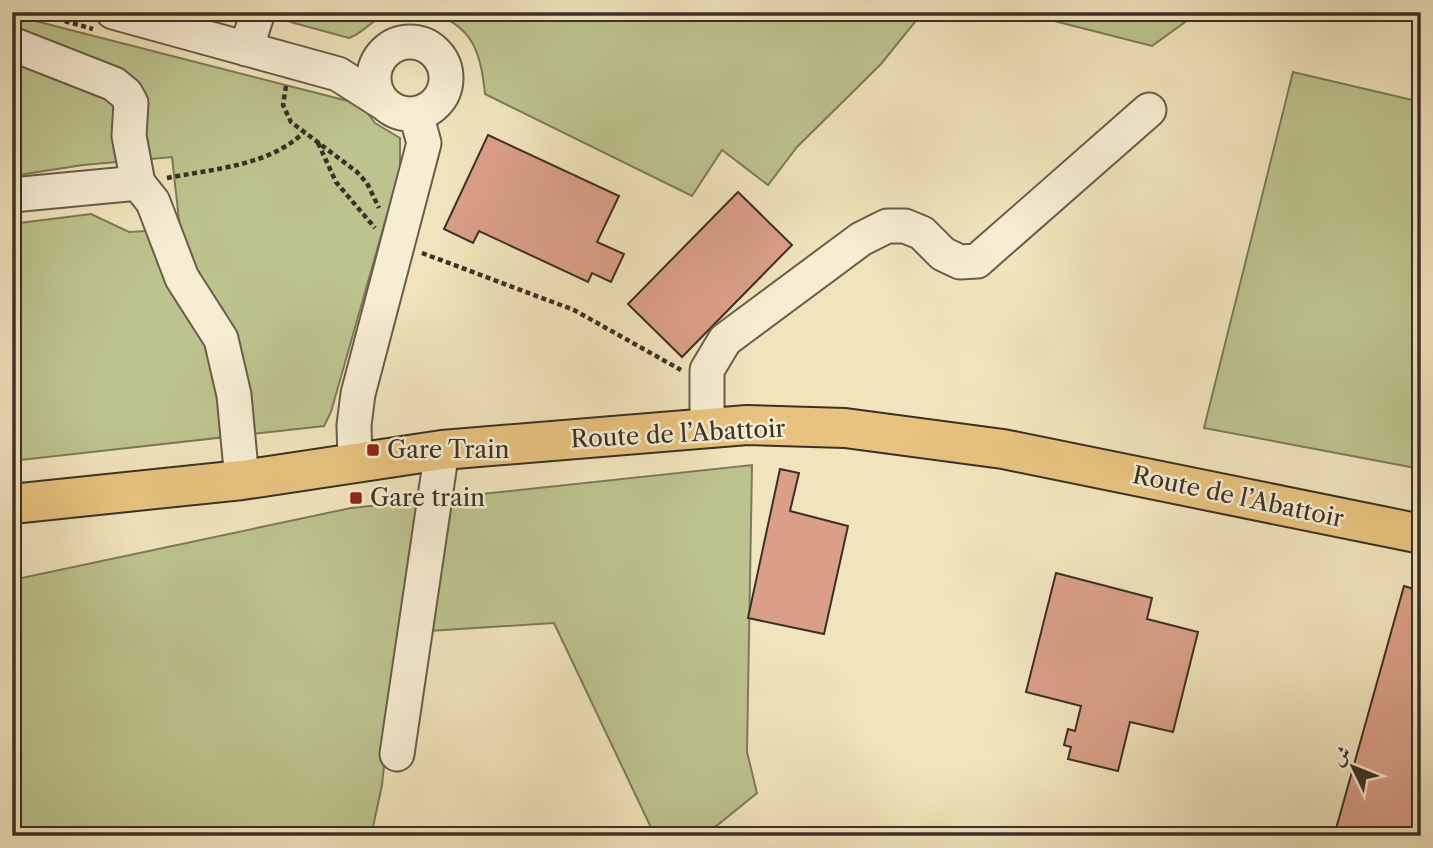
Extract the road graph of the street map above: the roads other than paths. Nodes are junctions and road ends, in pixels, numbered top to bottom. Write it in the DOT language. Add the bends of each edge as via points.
graph roads {
  1 [pos="113,12"];
  2 [pos="258,12"];
  3 [pos="152,17"];
  4 [pos="12,44"];
  5 [pos="246,49"];
  6 [pos="381,55"];
  7 [pos="338,74"];
  8 [pos="382,102"];
  9 [pos="1149,110"];
  10 [pos="416,114"];
  11 [pos="138,183"];
  12 [pos="12,195"];
  13 [pos="707,428"];
  14 [pos="442,450"];
  15 [pos="355,462"];
  16 [pos="242,480"];
  17 [pos="12,504"];
  18 [pos="1421,534"];
  19 [pos="397,754"];
  1 -- 3 [label="street"];
  2 -- 5 [label="street"];
  3 -- 5 [label="street"];
  4 -- 11 [label="street" via="114,84 126,94 131,103 129,136"];
  5 -- 7 [label="street"];
  6 -- 7 [label="street" via="355,71"];
  6 -- 8 [label="street" via="373,79"];
  6 -- 10 [label="street" via="400,42 412,41 423,43 441,58 447,80 444,92 428,110"];
  7 -- 8 [label="street"];
  8 -- 10 [label="street" via="392,110"];
  9 -- 13 [label="street" via="977,261 960,262 943,254 922,233 905,226 887,226 861,239 725,340 706,370"];
  10 -- 15 [label="street" via="424,143 358,394"];
  11 -- 12 [label="street"];
  11 -- 16 [label="street" via="153,202 182,278 221,340 234,395"];
  13 -- 14 [label="main road, Route de l’Abattoir"];
  13 -- 18 [label="main road, Route de l’Abattoir" via="845,428 1003,449"];
  14 -- 15 [label="main road, Route de l’Abattoir"];
  14 -- 19 [label="street"];
  15 -- 16 [label="main road, Route de l’Abattoir"];
  16 -- 17 [label="main road, Route de l’Abattoir"];
}
